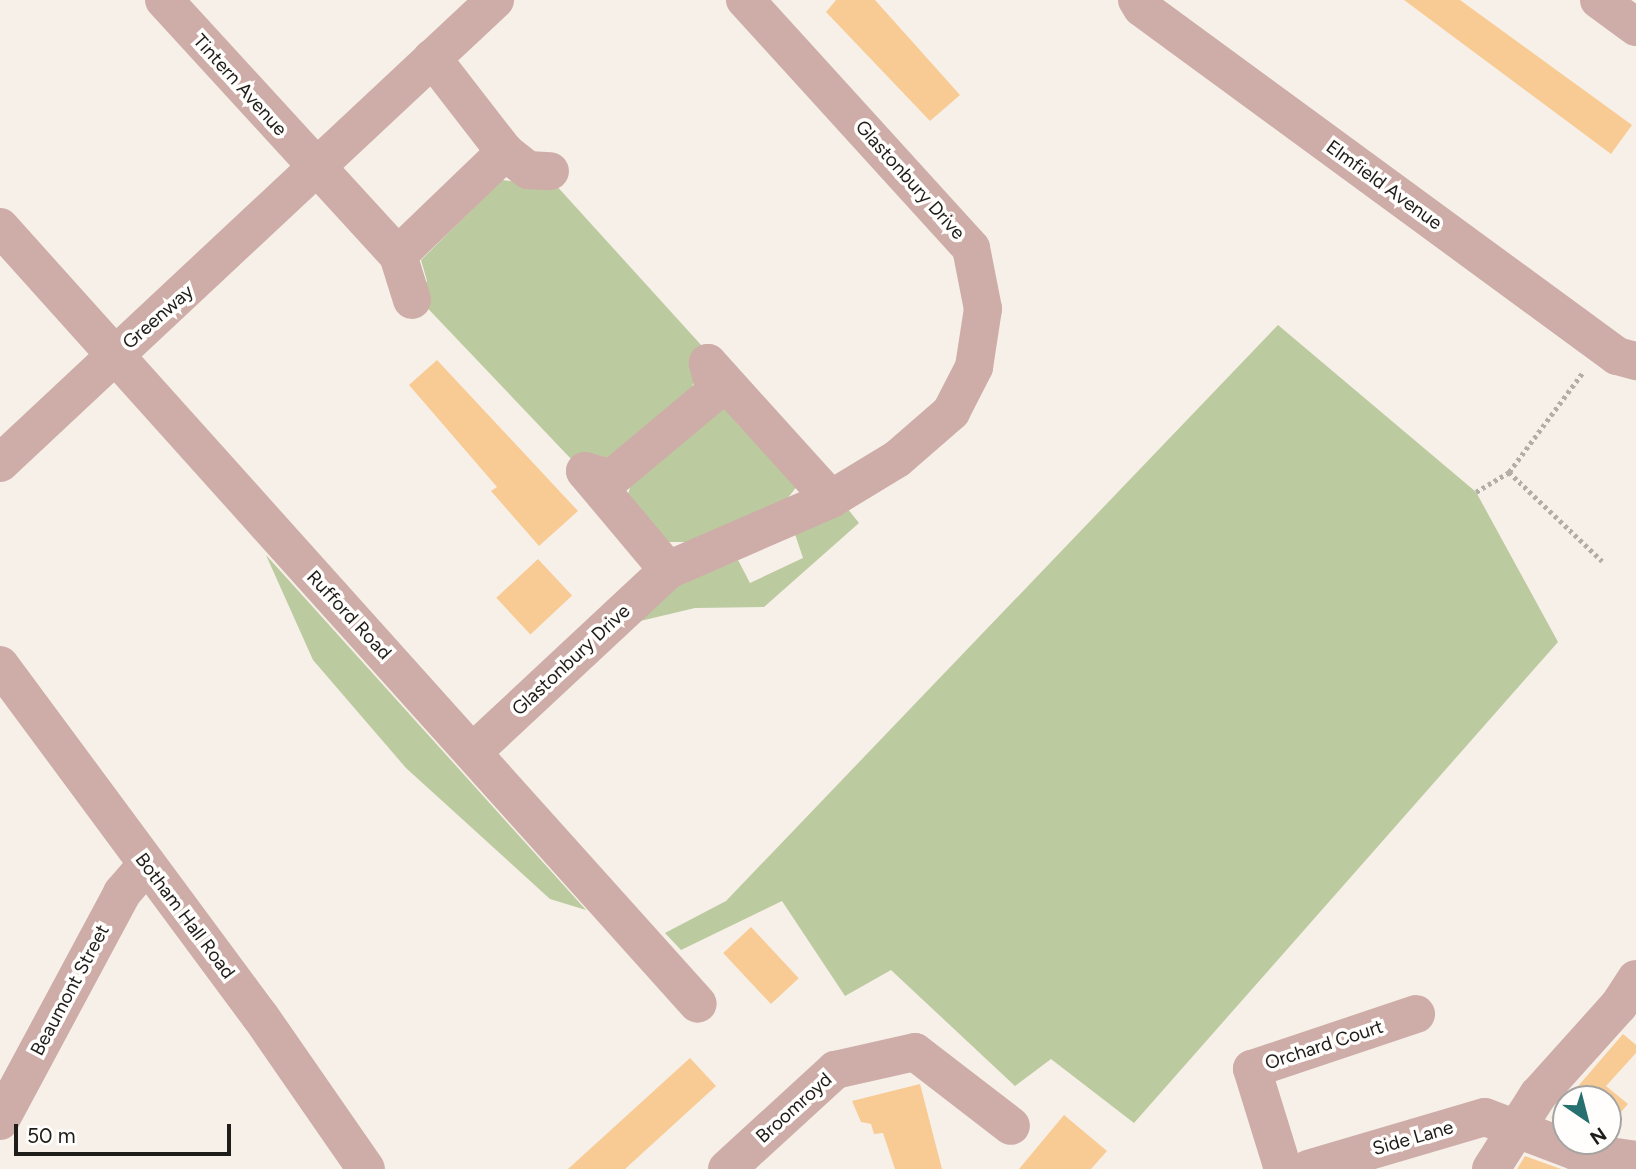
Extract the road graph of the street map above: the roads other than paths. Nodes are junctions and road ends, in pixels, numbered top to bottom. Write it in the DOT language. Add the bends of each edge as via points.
graph roads {
  1 [pos="164,0"];
  2 [pos="495,0"];
  3 [pos="745,0"];
  4 [pos="1137,0"];
  5 [pos="1599,0"];
  6 [pos="1636,27"];
  7 [pos="432,58"];
  8 [pos="505,152"];
  9 [pos="316,170"];
  10 [pos="550,171"];
  11 [pos="0,227"];
  12 [pos="398,255"];
  13 [pos="412,300"];
  14 [pos="1620,354"];
  15 [pos="114,356"];
  16 [pos="0,463"];
  17 [pos="831,499"];
  18 [pos="668,570"];
  19 [pos="0,665"];
  20 [pos="474,751"];
  21 [pos="147,864"];
  22 [pos="1631,994"];
  23 [pos="698,1004"];
  24 [pos="1416,1014"];
  25 [pos="0,1121"];
  26 [pos="1011,1126"];
  27 [pos="1518,1126"];
  28 [pos="1636,1160"];
  29 [pos="366,1169"];
  30 [pos="727,1169"];
  31 [pos="1283,1169"];
  32 [pos="1308,1169"];
  33 [pos="1491,1169"];
  1 -- 9 [label="street, Tintern Avenue"];
  2 -- 7 [label="street, Greenway"];
  3 -- 17 [label="street, Glastonbury Drive" via="971,248 983,309 974,367 951,412 897,459"];
  4 -- 14 [label="street, Elmfield Avenue" via="1153,17"];
  5 -- 6 [label="street"];
  7 -- 8 [label="street"];
  7 -- 9 [label="street, Greenway"];
  8 -- 10 [label="street" via="528,170"];
  8 -- 12 [label="street"];
  9 -- 12 [label="street"];
  9 -- 15 [label="street, Greenway"];
  11 -- 15 [label="street, Rufford Road"];
  12 -- 13 [label="street"];
  15 -- 16 [label="street, Greenway"];
  15 -- 20 [label="street, Rufford Road"];
  17 -- 18 [label="street, Glastonbury Drive"];
  17 -- 18 [label="street" via="708,363 715,391 612,478 585,471"];
  18 -- 20 [label="street, Glastonbury Drive"];
  19 -- 21 [label="street, Botham Hall Road"];
  20 -- 23 [label="street, Rufford Road"];
  21 -- 25 [label="street, Beaumont Street" via="122,894"];
  21 -- 29 [label="street, Botham Hall Road"];
  22 -- 27 [label="street" via="1538,1095"];
  24 -- 31 [label="street, Orchard Court" via="1252,1069"];
  26 -- 30 [label="street, Broomroyd" via="915,1052 835,1070"];
  27 -- 28 [label="street, Side Lane" via="1575,1151"];
  27 -- 32 [label="street, Side Lane" via="1485,1117"];
  27 -- 33 [label="street"];
}
